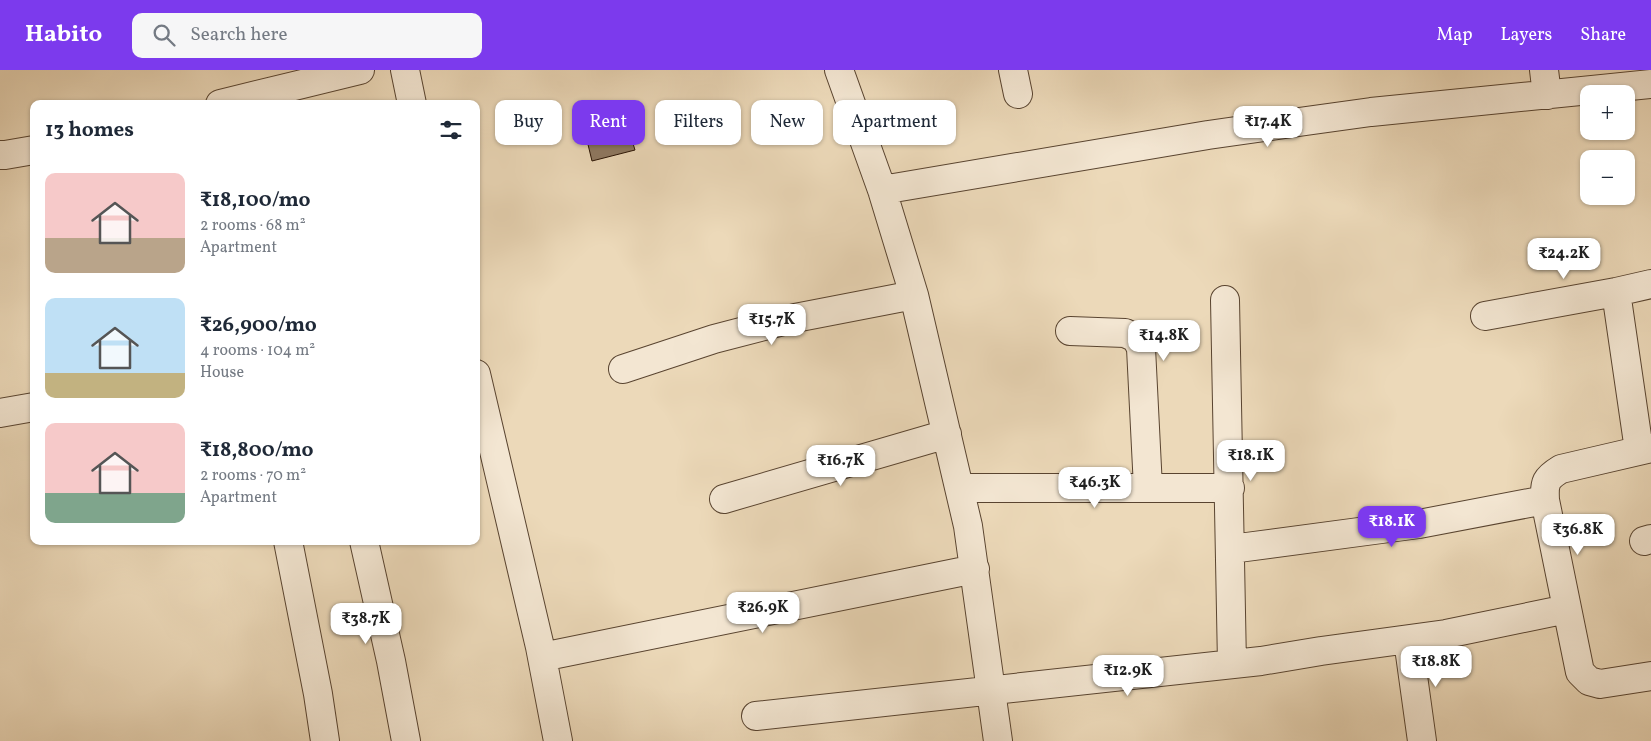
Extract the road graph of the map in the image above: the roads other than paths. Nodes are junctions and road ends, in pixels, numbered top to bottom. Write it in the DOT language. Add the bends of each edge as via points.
graph roads {
  1 [pos="360,70"];
  2 [pos="405,70"];
  3 [pos="839,70"];
  4 [pos="1546,82"];
  5 [pos="1651,84"];
  6 [pos="260,99"];
  7 [pos="411,100"];
  8 [pos="30,151"];
  9 [pos="0,154"];
  10 [pos="882,190"];
  11 [pos="1651,284"];
  12 [pos="1616,292"];
  13 [pos="914,294"];
  14 [pos="1225,300"];
  15 [pos="1485,316"];
  16 [pos="1070,331"];
  17 [pos="623,369"];
  18 [pos="480,391"];
  19 [pos="30,408"];
  20 [pos="0,413"];
  21 [pos="947,434"];
  22 [pos="1645,449"];
  23 [pos="960,488"];
  24 [pos="1148,488"];
  25 [pos="1230,488"];
  26 [pos="724,499"];
  27 [pos="1545,500"];
  28 [pos="289,545"];
  29 [pos="365,545"];
  30 [pos="1231,548"];
  31 [pos="975,569"];
  32 [pos="1567,609"];
  33 [pos="1408,640"];
  34 [pos="542,657"];
  35 [pos="1232,664"];
  36 [pos="1651,676"];
  37 [pos="990,690"];
  38 [pos="756,716"];
  39 [pos="325,741"];
  40 [pos="406,741"];
  41 [pos="558,741"];
  42 [pos="998,741"];
  43 [pos="1422,741"];
  1 -- 6 [label="street"];
  2 -- 7 [label="street"];
  3 -- 10 [label="street"];
  4 -- 5 [label="street"];
  4 -- 10 [label="street"];
  8 -- 9 [label="street" via="5,156"];
  10 -- 13 [label="street"];
  11 -- 12 [label="street"];
  12 -- 15 [label="street"];
  12 -- 22 [label="street"];
  13 -- 17 [label="street" via="795,318 714,339"];
  13 -- 21 [label="street"];
  14 -- 25 [label="street"];
  16 -- 24 [label="street" via="1125,333 1136,338 1141,348"];
  18 -- 34 [label="street"];
  19 -- 20 [label="street"];
  21 -- 23 [label="street"];
  21 -- 26 [label="street"];
  22 -- 27 [label="street" via="1561,469 1550,475 1545,486"];
  23 -- 24 [label="street"];
  23 -- 31 [label="street"];
  24 -- 25 [label="street"];
  25 -- 30 [label="street"];
  27 -- 30 [label="street" via="1419,524"];
  27 -- 32 [label="street"];
  28 -- 39 [label="street"];
  29 -- 40 [label="street"];
  30 -- 35 [label="street"];
  31 -- 34 [label="street"];
  31 -- 37 [label="street"];
  32 -- 33 [label="street"];
  32 -- 36 [label="street" via="1580,672 1589,681 1600,684"];
  33 -- 35 [label="street"];
  33 -- 43 [label="street"];
  34 -- 41 [label="street"];
  35 -- 37 [label="street"];
  37 -- 38 [label="street"];
  37 -- 42 [label="street"];
}
